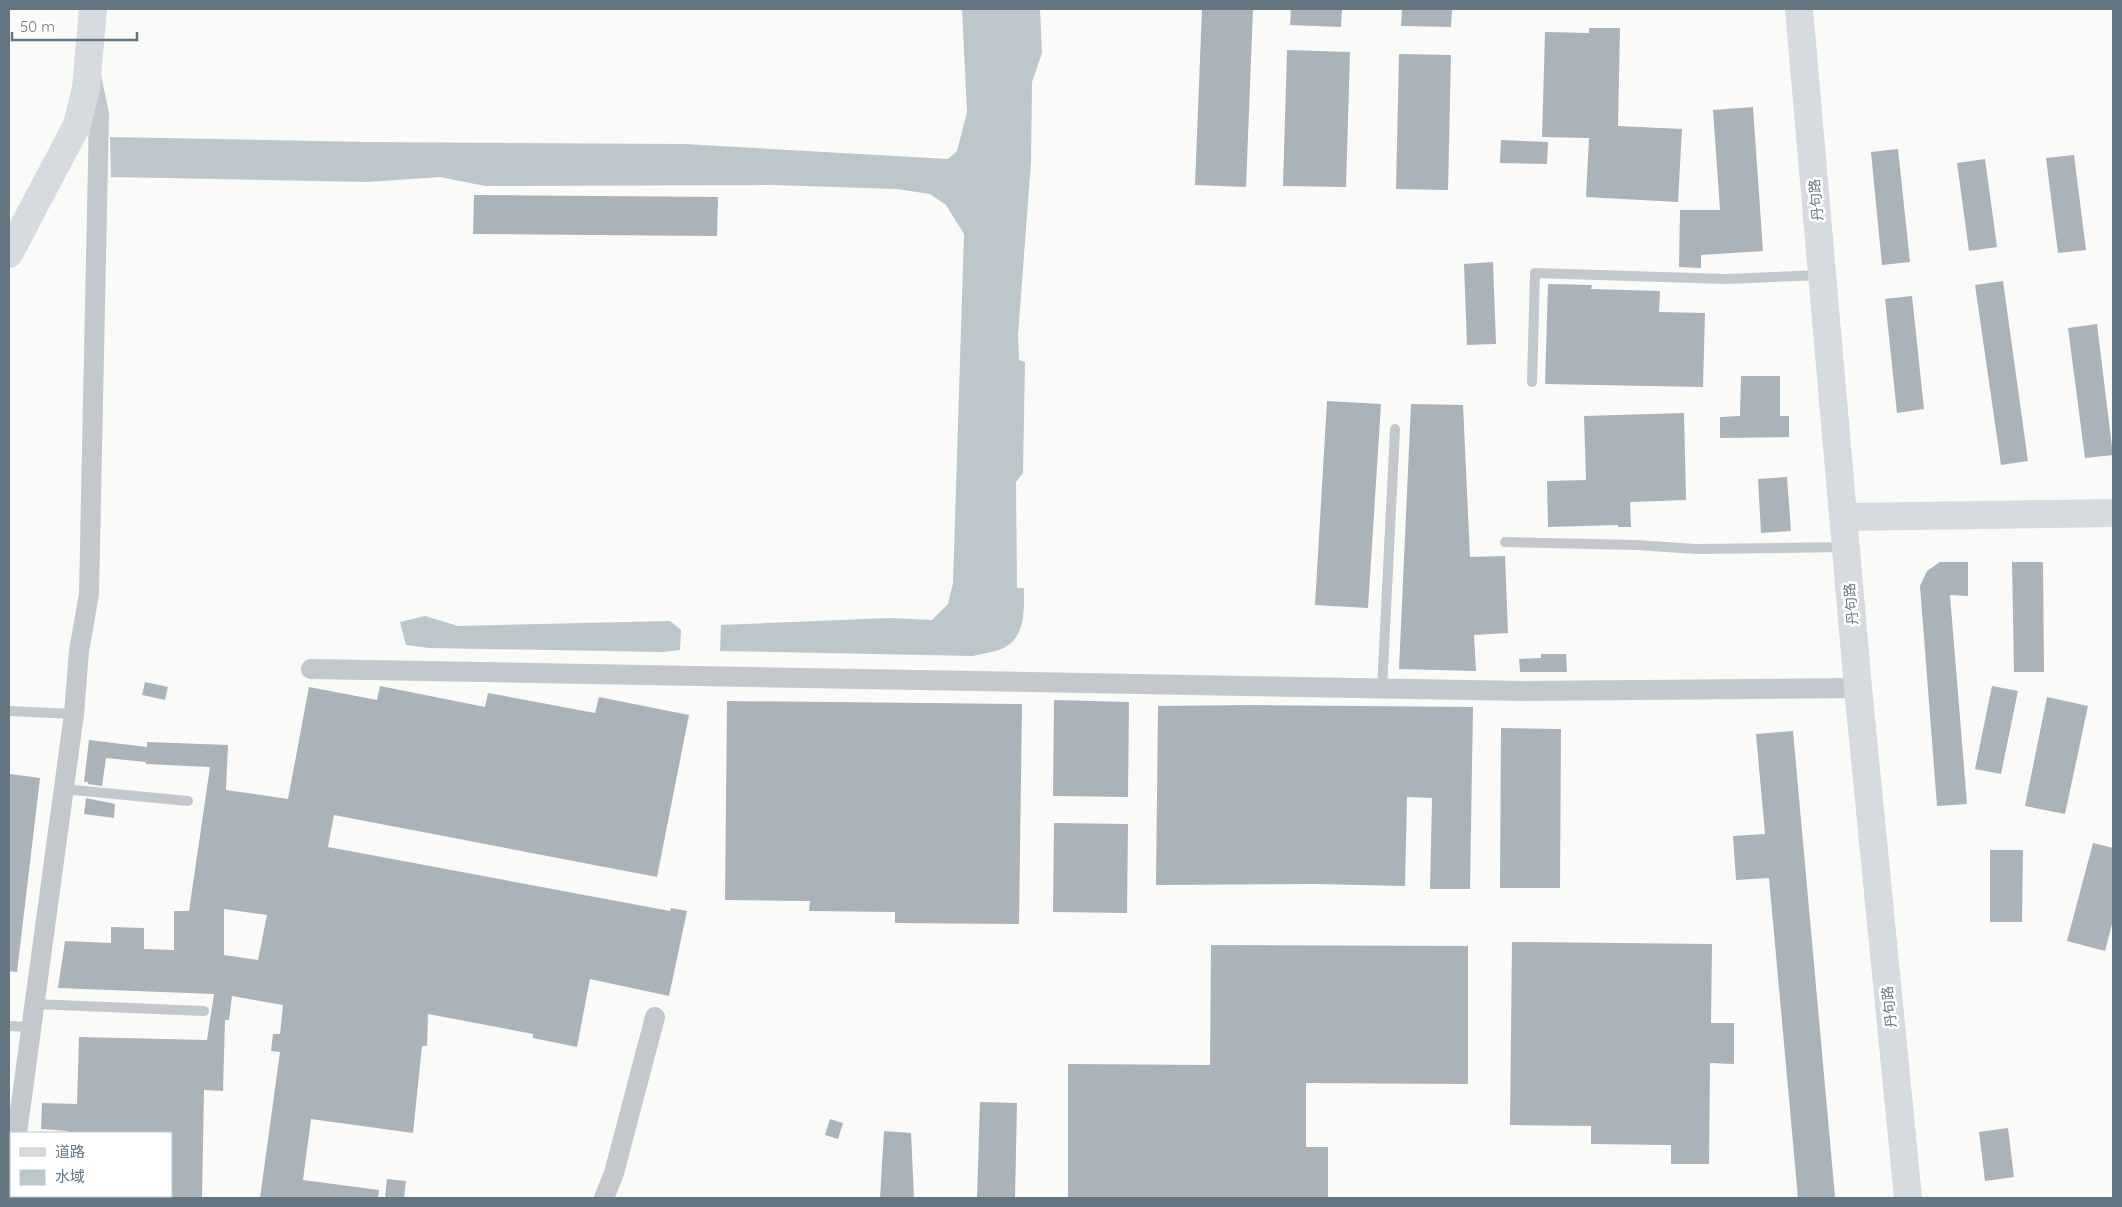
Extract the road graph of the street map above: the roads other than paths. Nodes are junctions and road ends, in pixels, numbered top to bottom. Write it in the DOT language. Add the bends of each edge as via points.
graph roads {
  1 [pos="93,9"];
  2 [pos="1799,9"];
  3 [pos="88,64"];
  4 [pos="9,254"];
  5 [pos="1822,276"];
  6 [pos="1532,382"];
  7 [pos="1395,429"];
  8 [pos="2113,513"];
  9 [pos="1844,517"];
  10 [pos="1505,542"];
  11 [pos="1847,547"];
  12 [pos="310,669"];
  13 [pos="1858,688"];
  14 [pos="1382,689"];
  15 [pos="9,711"];
  16 [pos="74,714"];
  17 [pos="64,789"];
  18 [pos="188,801"];
  19 [pos="34,1004"];
  20 [pos="204,1011"];
  21 [pos="655,1017"];
  22 [pos="9,1026"];
  23 [pos="31,1027"];
  24 [pos="17,1132"];
  25 [pos="604,1198"];
  26 [pos="1908,1198"];
  1 -- 3 [label="street"];
  2 -- 5 [label="street, 丹句路"];
  3 -- 4 [label="street" via="77,125"];
  3 -- 16 [label="street" via="99,114 89,594 79,652"];
  5 -- 6 [label="lane" via="1726,279 1535,273"];
  5 -- 9 [label="street, 丹句路"];
  7 -- 14 [label="lane"];
  8 -- 9 [label="street"];
  9 -- 11 [label="street, 丹句路"];
  10 -- 11 [label="lane" via="1696,549"];
  11 -- 13 [label="street, 丹句路"];
  12 -- 14 [label="street"];
  13 -- 14 [label="street"];
  13 -- 26 [label="street, 丹句路"];
  15 -- 16 [label="lane"];
  16 -- 17 [label="street"];
  17 -- 18 [label="lane"];
  17 -- 19 [label="street"];
  19 -- 20 [label="lane"];
  19 -- 23 [label="street"];
  21 -- 25 [label="street" via="614,1173"];
  22 -- 23 [label="lane"];
  23 -- 24 [label="street"];
}
